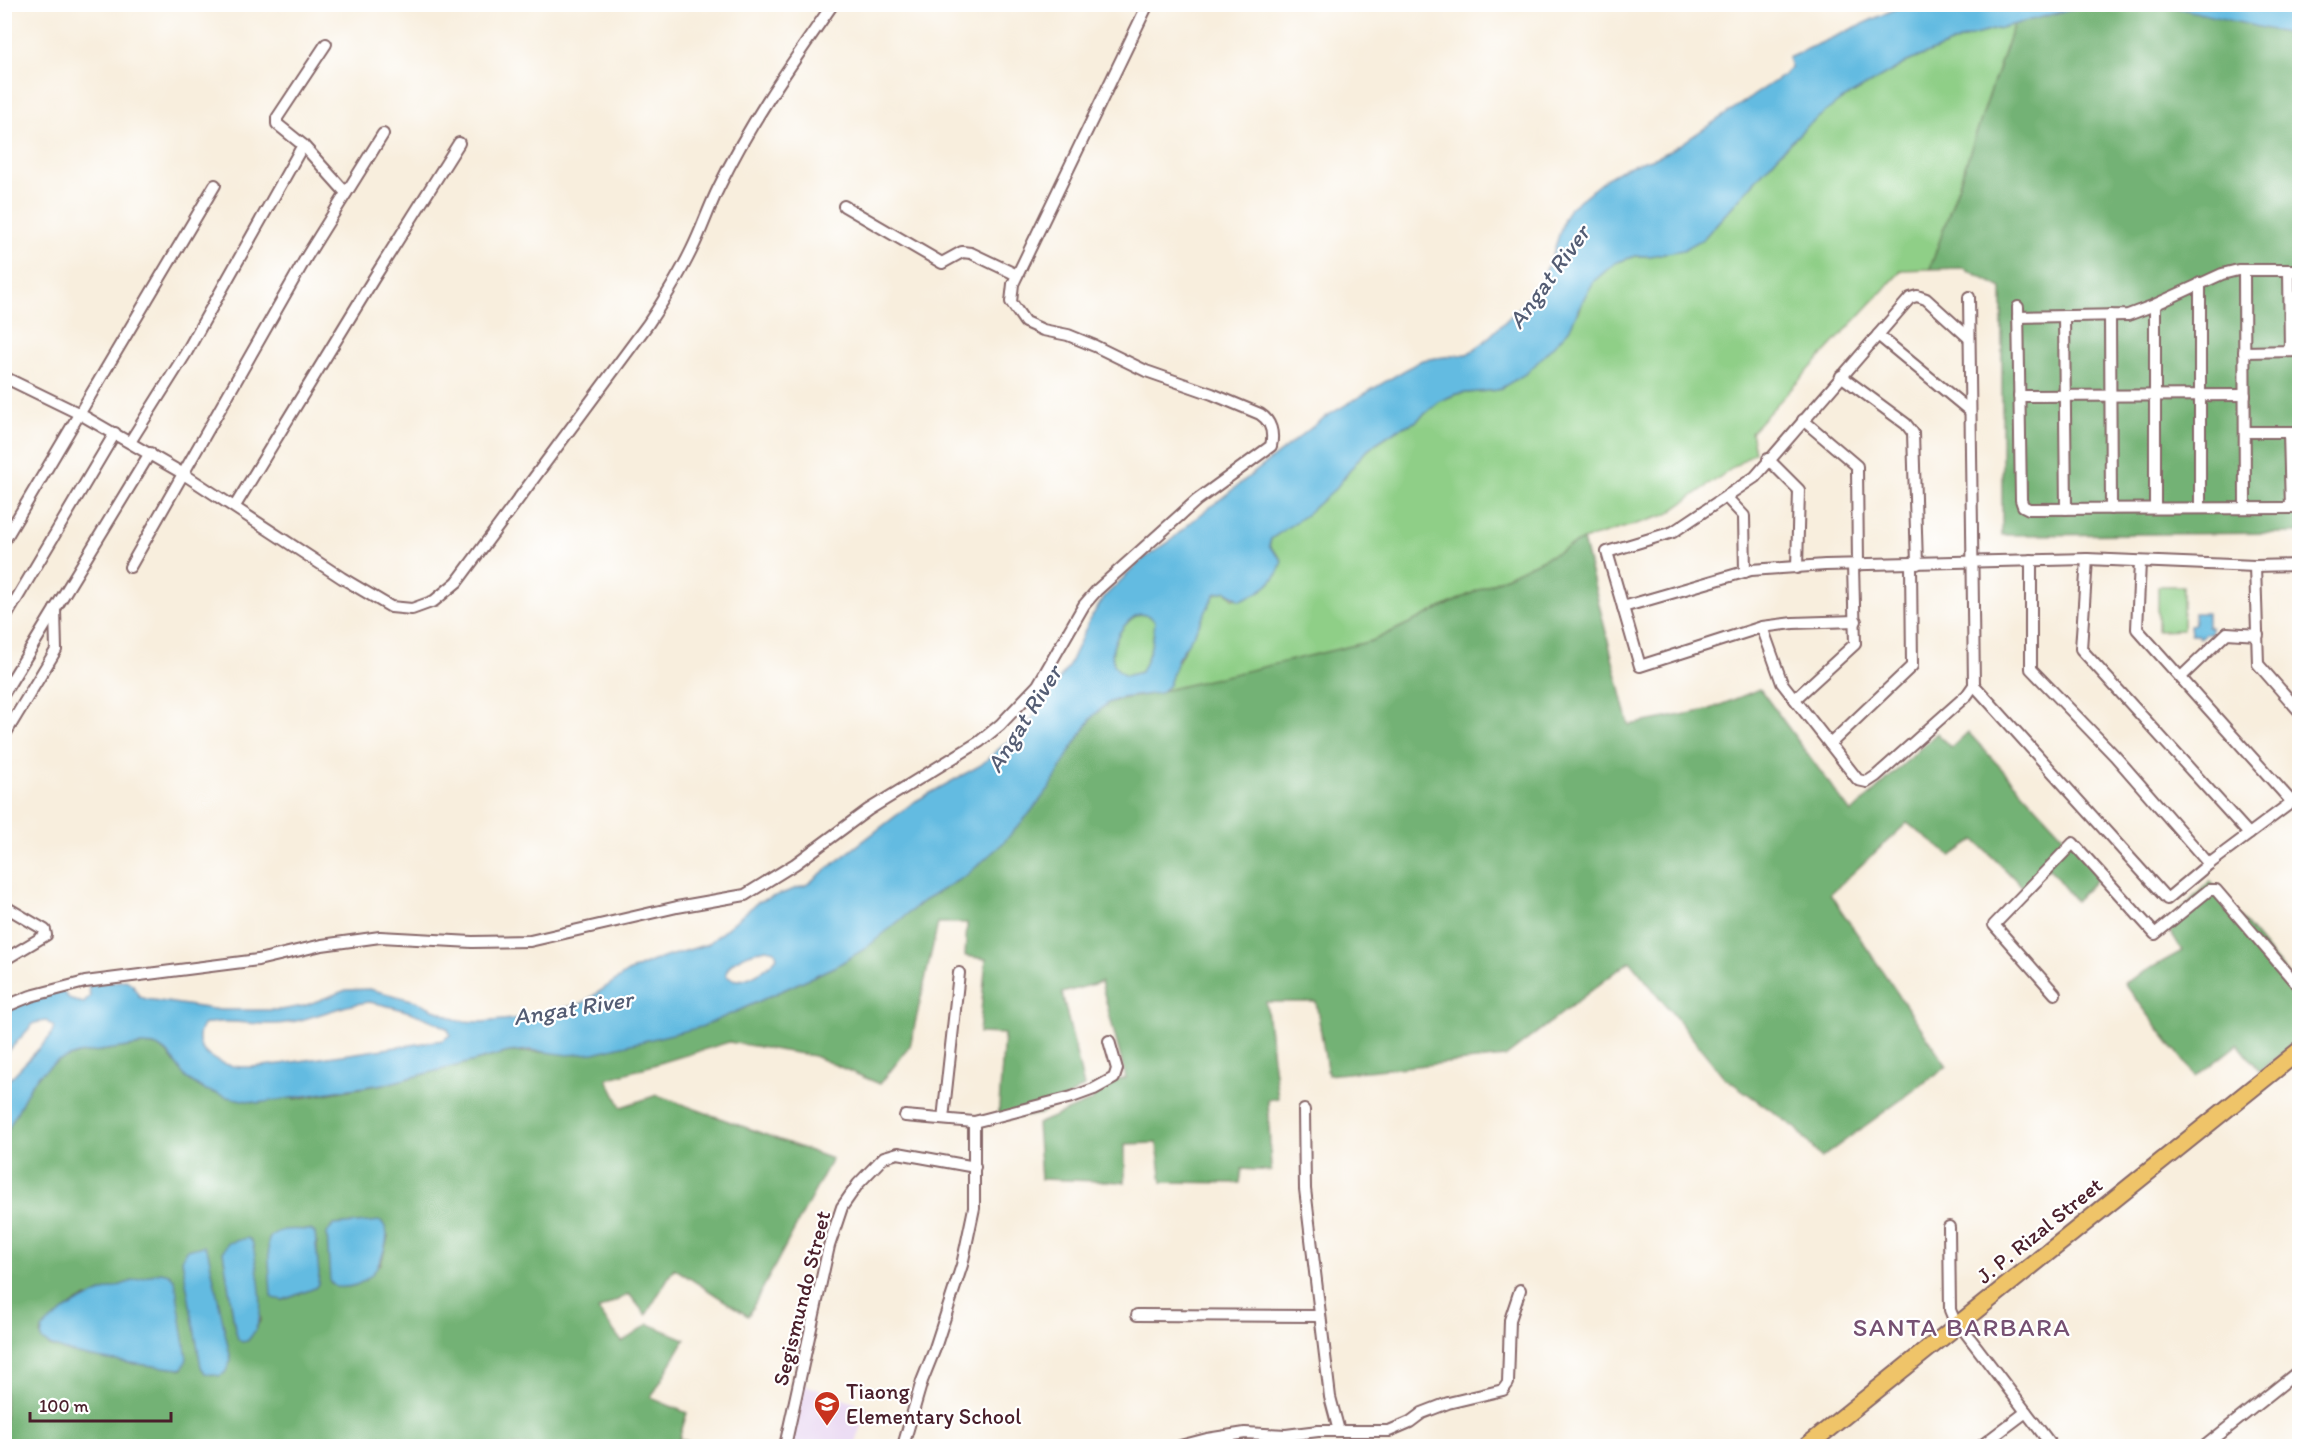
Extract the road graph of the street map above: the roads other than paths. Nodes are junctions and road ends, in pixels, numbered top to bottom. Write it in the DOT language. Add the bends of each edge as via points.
graph roads {
  1 [pos="833,4"];
  2 [pos="1148,4"];
  3 [pos="326,44"];
  4 [pos="383,134"];
  5 [pos="459,143"];
  6 [pos="303,145"];
  7 [pos="215,185"];
  8 [pos="346,193"];
  9 [pos="844,206"];
  10 [pos="2244,270"];
  11 [pos="2294,270"];
  12 [pos="1017,276"];
  13 [pos="2200,283"];
  14 [pos="1969,297"];
  15 [pos="2155,305"];
  16 [pos="2110,315"];
  17 [pos="2064,316"];
  18 [pos="1878,335"];
  19 [pos="1969,338"];
  20 [pos="2295,351"];
  21 [pos="2244,352"];
  22 [pos="1841,376"];
  23 [pos="4,377"];
  24 [pos="2111,395"];
  25 [pos="2155,395"];
  26 [pos="2200,395"];
  27 [pos="2244,395"];
  28 [pos="2019,396"];
  29 [pos="2065,396"];
  30 [pos="1970,411"];
  31 [pos="80,414"];
  32 [pos="1803,420"];
  33 [pos="2245,432"];
  34 [pos="2294,432"];
  35 [pos="115,433"];
  36 [pos="130,442"];
  37 [pos="150,453"];
  38 [pos="1768,459"];
  39 [pos="182,472"];
  40 [pos="1726,497"];
  41 [pos="235,506"];
  42 [pos="2155,508"];
  43 [pos="2200,508"];
  44 [pos="2245,508"];
  45 [pos="2295,508"];
  46 [pos="2066,509"];
  47 [pos="2111,509"];
  48 [pos="4,541"];
  49 [pos="2087,559"];
  50 [pos="2031,560"];
  51 [pos="1972,562"];
  52 [pos="2140,562"];
  53 [pos="1914,564"];
  54 [pos="1855,565"];
  55 [pos="2300,565"];
  56 [pos="2254,566"];
  57 [pos="130,567"];
  58 [pos="1797,568"];
  59 [pos="1746,572"];
  60 [pos="1623,607"];
  61 [pos="56,608"];
  62 [pos="4,620"];
  63 [pos="1856,621"];
  64 [pos="1762,627"];
  65 [pos="2258,635"];
  66 [pos="2181,677"];
  67 [pos="1974,685"];
  68 [pos="4,693"];
  69 [pos="1795,699"];
  70 [pos="2300,712"];
  71 [pos="4,736"];
  72 [pos="1830,744"];
  73 [pos="2295,798"];
  74 [pos="2249,834"];
  75 [pos="2209,864"];
  76 [pos="4,906"];
  77 [pos="4,960"];
  78 [pos="959,973"];
  79 [pos="2300,988"];
  80 [pos="2055,994"];
  81 [pos="4,1007"];
  82 [pos="1109,1041"];
  83 [pos="2300,1050"];
  84 [pos="1304,1110"];
  85 [pos="905,1116"];
  86 [pos="943,1119"];
  87 [pos="975,1122"];
  88 [pos="975,1167"];
  89 [pos="1948,1227"];
  90 [pos="1520,1290"];
  91 [pos="1137,1315"];
  92 [pos="1320,1316"];
  93 [pos="1957,1323"];
  94 [pos="2300,1370"];
  95 [pos="2026,1412"];
  96 [pos="1340,1431"];
  97 [pos="785,1446"];
  98 [pos="903,1446"];
  99 [pos="1180,1446"];
  100 [pos="1807,1446"];
  101 [pos="1981,1446"];
  102 [pos="2052,1446"];
  103 [pos="2205,1446"];
  1 -- 41 [label="street" via="779,82 735,157 675,283 457,582 434,601 412,609 391,607"];
  2 -- 12 [label="street"];
  3 -- 6 [label="street" via="277,118 280,129"];
  4 -- 8 [label="street"];
  5 -- 41 [label="street"];
  6 -- 8 [label="street"];
  6 -- 36 [label="street" via="186,353"];
  7 -- 31 [label="street"];
  8 -- 39 [label="street"];
  9 -- 12 [label="street" via="942,263 962,252 971,253"];
  10 -- 11 [label="street"];
  10 -- 13 [label="street"];
  10 -- 21 [label="street"];
  11 -- 20 [label="street"];
  12 -- 81 [label="street" via="1011,302 1025,322 1068,335 1146,371 1260,414 1267,418 1273,435 1271,446 1197,500 1097,590 1030,695 979,742 868,810 745,895 530,941 380,937 322,945 258,960 85,982"];
  13 -- 15 [label="street"];
  13 -- 26 [label="street"];
  14 -- 19 [label="street"];
  15 -- 16 [label="street" via="2128,315"];
  15 -- 25 [label="street"];
  16 -- 17 [label="street"];
  16 -- 24 [label="street"];
  17 -- 28 [label="street" via="2018,312"];
  17 -- 29 [label="street"];
  18 -- 19 [label="street" via="1910,298 1917,296 1926,299"];
  18 -- 22 [label="street"];
  18 -- 30 [label="street"];
  19 -- 30 [label="street"];
  20 -- 21 [label="street"];
  21 -- 27 [label="street"];
  22 -- 32 [label="street"];
  22 -- 53 [label="street" via="1913,433"];
  23 -- 31 [label="street"];
  24 -- 25 [label="street"];
  24 -- 29 [label="street"];
  24 -- 47 [label="street"];
  25 -- 26 [label="street"];
  25 -- 42 [label="street"];
  26 -- 27 [label="street"];
  26 -- 43 [label="street"];
  27 -- 33 [label="street"];
  28 -- 29 [label="street"];
  28 -- 46 [label="street" via="2022,503 2029,509"];
  29 -- 46 [label="street"];
  30 -- 51 [label="street"];
  31 -- 35 [label="street"];
  31 -- 48 [label="street"];
  32 -- 38 [label="street"];
  32 -- 54 [label="street" via="1857,466"];
  33 -- 34 [label="street"];
  33 -- 44 [label="street"];
  34 -- 45 [label="street"];
  35 -- 36 [label="street"];
  35 -- 62 [label="street"];
  36 -- 37 [label="street"];
  37 -- 39 [label="street"];
  37 -- 61 [label="street"];
  38 -- 40 [label="street" via="1755,477"];
  38 -- 58 [label="street" via="1800,490"];
  39 -- 41 [label="street"];
  39 -- 57 [label="street"];
  40 -- 59 [label="street" via="1744,516"];
  40 -- 60 [label="street" via="1673,532 1608,552"];
  42 -- 43 [label="street"];
  42 -- 47 [label="street"];
  43 -- 44 [label="street"];
  44 -- 45 [label="street"];
  46 -- 47 [label="street"];
  49 -- 50 [label="street"];
  49 -- 52 [label="street"];
  49 -- 74 [label="street" via="2081,649"];
  50 -- 51 [label="street"];
  50 -- 75 [label="street" via="2031,669 2115,756"];
  51 -- 53 [label="street"];
  51 -- 67 [label="street"];
  52 -- 56 [label="street"];
  52 -- 66 [label="street" via="2136,629"];
  53 -- 54 [label="street"];
  53 -- 72 [label="street" via="1912,666"];
  54 -- 58 [label="street"];
  54 -- 63 [label="street"];
  55 -- 56 [label="street"];
  56 -- 65 [label="street"];
  58 -- 59 [label="street"];
  59 -- 60 [label="street"];
  60 -- 64 [label="street" via="1640,666"];
  61 -- 68 [label="street"];
  61 -- 71 [label="street" via="56,650"];
  63 -- 64 [label="street"];
  63 -- 69 [label="street" via="1855,644"];
  64 -- 69 [label="street" via="1782,683"];
  65 -- 66 [label="street" via="2227,633"];
  65 -- 70 [label="street" via="2259,664"];
  66 -- 73 [label="street"];
  67 -- 72 [label="street" via="1867,782 1858,780"];
  67 -- 75 [label="street" via="2168,899"];
  69 -- 72 [label="street"];
  73 -- 74 [label="street"];
  74 -- 75 [label="street"];
  76 -- 77 [label="street" via="45,930 46,935"];
  78 -- 86 [label="street"];
  79 -- 80 [label="street" via="2216,890 2209,890 2155,934 2073,843 1994,925"];
  82 -- 87 [label="street" via="1117,1069 1114,1078 1072,1097"];
  83 -- 93 [label="main road, J. P. Rizal Street"];
  84 -- 92 [label="street" via="1305,1189"];
  85 -- 86 [label="street"];
  86 -- 87 [label="street"];
  87 -- 88 [label="street"];
  88 -- 97 [label="street, Segismundo Street" via="898,1153 884,1157 842,1207"];
  88 -- 98 [label="street" via="974,1208 962,1264"];
  89 -- 93 [label="street" via="1950,1310"];
  90 -- 96 [label="street" via="1510,1320 1508,1383 1503,1390 1448,1402 1389,1431"];
  91 -- 92 [label="street"];
  92 -- 96 [label="street" via="1330,1397"];
  93 -- 95 [label="street"];
  93 -- 100 [label="main road, J. P. Rizal Street"];
  94 -- 103 [label="street"];
  95 -- 101 [label="street"];
  95 -- 102 [label="street"];
  96 -- 99 [label="street" via="1245,1433"];
}
